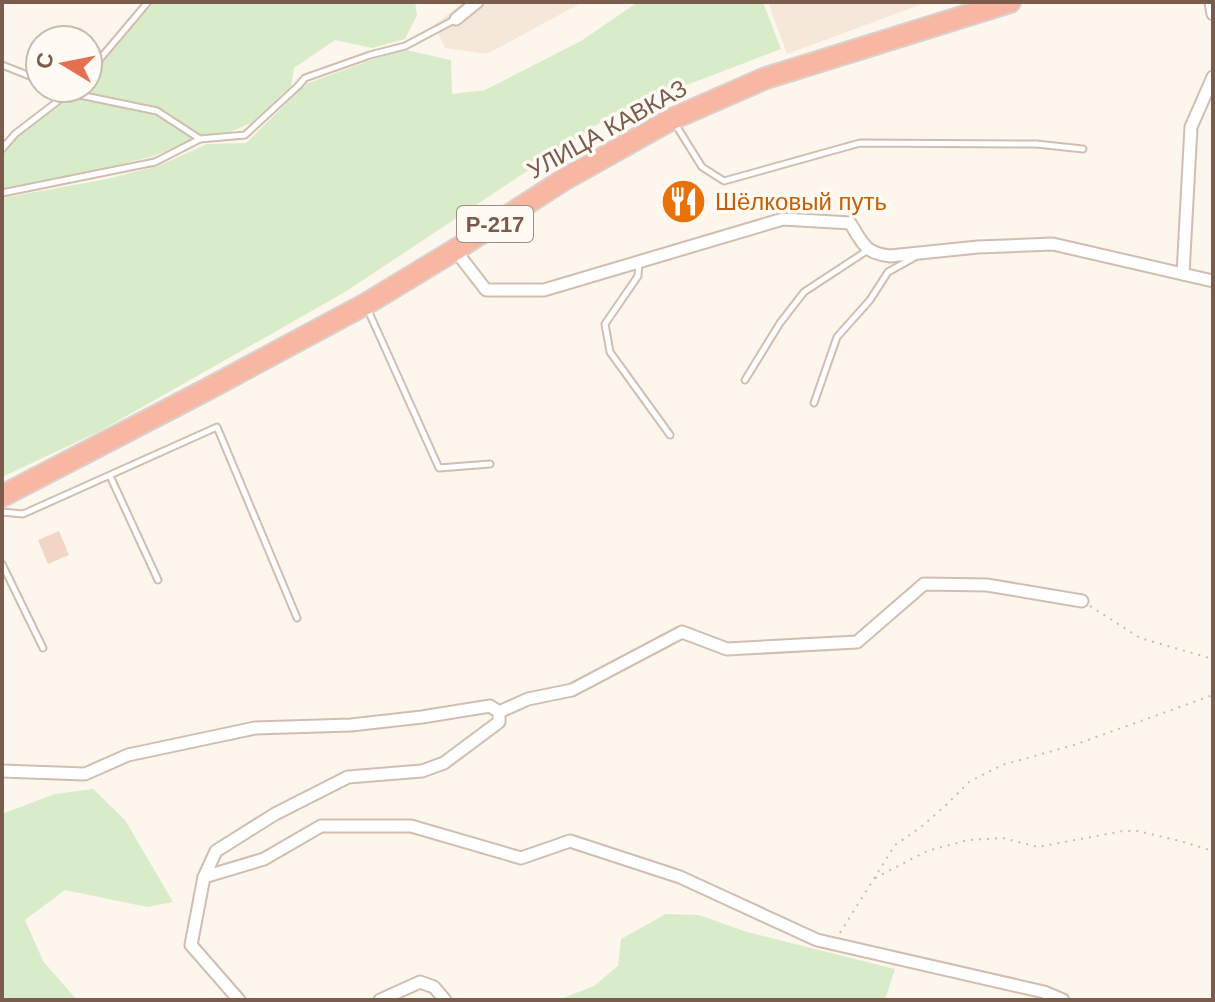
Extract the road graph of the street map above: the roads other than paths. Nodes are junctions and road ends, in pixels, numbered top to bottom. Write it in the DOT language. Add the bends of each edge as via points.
graph roads {
  1 [pos="148,2"];
  2 [pos="477,2"];
  3 [pos="1010,2"];
  4 [pos="1211,2"];
  5 [pos="1213,14"];
  6 [pos="456,19"];
  7 [pos="104,54"];
  8 [pos="2,65"];
  9 [pos="24,74"];
  10 [pos="1213,77"];
  11 [pos="104,98"];
  12 [pos="55,104"];
  13 [pos="672,119"];
  14 [pos="200,139"];
  15 [pos="2,149"];
  16 [pos="1083,149"];
  17 [pos="2,193"];
  18 [pos="455,250"];
  19 [pos="868,250"];
  20 [pos="924,252"];
  21 [pos="640,261"];
  22 [pos="1183,274"];
  23 [pos="1213,281"];
  24 [pos="366,304"];
  25 [pos="745,380"];
  26 [pos="814,403"];
  27 [pos="670,435"];
  28 [pos="490,464"];
  29 [pos="110,476"];
  30 [pos="2,496"];
  31 [pos="2,512"];
  32 [pos="2,564"];
  33 [pos="158,580"];
  34 [pos="1082,601"];
  35 [pos="297,618"];
  36 [pos="43,648"];
  37 [pos="499,712"];
  38 [pos="2,771"];
  39 [pos="204,877"];
  40 [pos="239,1000"];
  41 [pos="380,1000"];
  42 [pos="445,1000"];
  43 [pos="1063,1000"];
  1 -- 7 [label="lane"];
  2 -- 6 [label="street"];
  3 -- 13 [label="highway, УЛИЦА КАВКАЗ / Р-217" via="766,78"];
  4 -- 5 [label="street"];
  6 -- 14 [label="lane" via="405,46 305,78 245,135"];
  8 -- 9 [label="lane"];
  10 -- 22 [label="street" via="1191,127"];
  11 -- 14 [label="lane" via="157,111"];
  12 -- 15 [label="lane"];
  13 -- 16 [label="lane" via="702,167 724,181 860,143"];
  13 -- 18 [label="highway, УЛИЦА КАВКАЗ / Р-217"];
  14 -- 17 [label="lane" via="155,162"];
  18 -- 21 [label="street" via="486,290 544,290"];
  18 -- 24 [label="highway, УЛИЦА КАВКАЗ / Р-217"];
  19 -- 20 [label="street" via="890,256"];
  19 -- 21 [label="street" via="850,223 783,219"];
  19 -- 25 [label="lane" via="804,292"];
  20 -- 22 [label="street" via="1053,244"];
  20 -- 26 [label="lane" via="888,272 837,337"];
  21 -- 27 [label="lane" via="638,276 605,324 610,352"];
  22 -- 23 [label="street"];
  24 -- 28 [label="lane" via="439,468"];
  24 -- 30 [label="highway, УЛИЦА КАВКАЗ / Р-217"];
  29 -- 31 [label="lane" via="23,514"];
  29 -- 33 [label="lane"];
  29 -- 35 [label="lane" via="217,427"];
  32 -- 36 [label="lane"];
  34 -- 37 [label="street" via="987,585 924,584 857,642 727,649 682,632 572,690 528,699"];
  37 -- 38 [label="street" via="490,706 351,725 255,728 128,755 85,774"];
  37 -- 39 [label="street" via="499,722 444,763 422,771 348,777 275,814 216,851"];
  39 -- 40 [label="street" via="191,945"];
  39 -- 43 [label="street" via="264,859 321,826 411,826 521,858 570,841 680,877 817,940"];
  41 -- 42 [label="street" via="420,982 434,987"];
}
